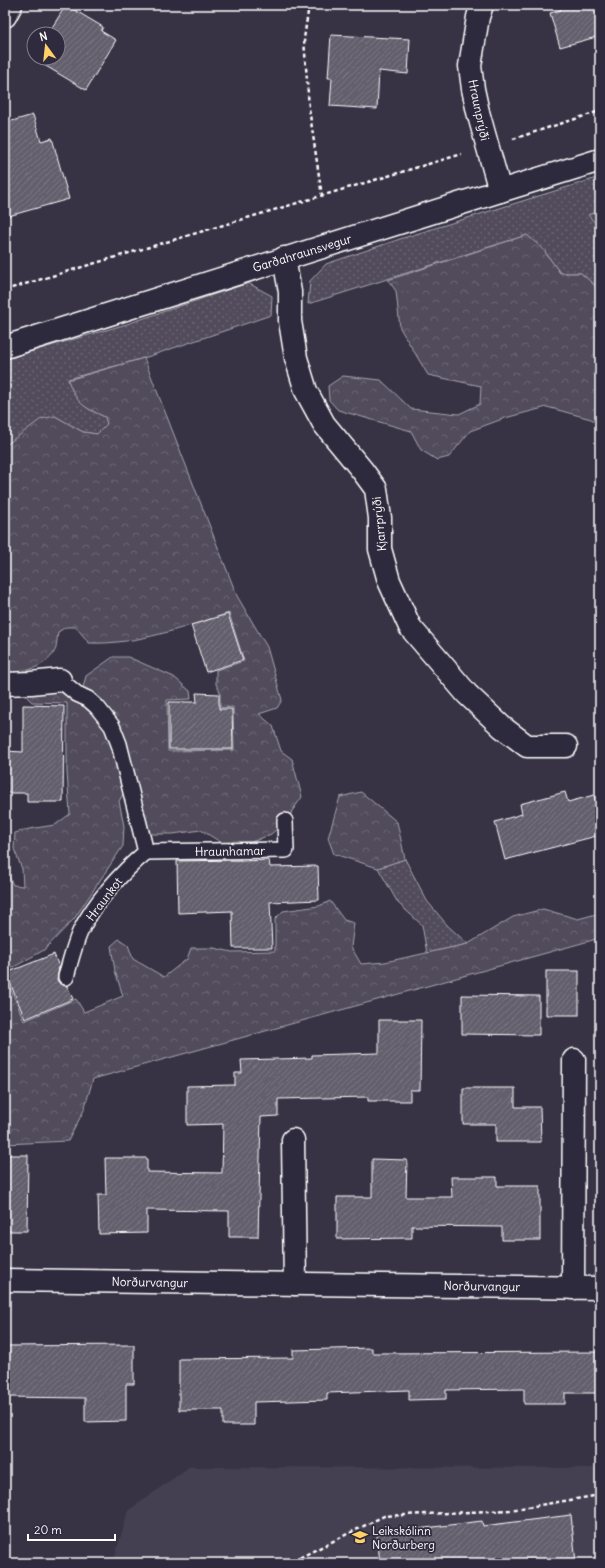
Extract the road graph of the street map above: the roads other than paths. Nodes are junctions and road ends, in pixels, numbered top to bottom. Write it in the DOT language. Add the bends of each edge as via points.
graph roads {
  1 [pos="11,5"];
  2 [pos="482,5"];
  3 [pos="5,16"];
  4 [pos="600,160"];
  5 [pos="500,190"];
  6 [pos="284,258"];
  7 [pos="5,346"];
  8 [pos="60,680"];
  9 [pos="5,684"];
  10 [pos="566,746"];
  11 [pos="285,821"];
  12 [pos="146,852"];
  13 [pos="66,977"];
  14 [pos="574,1060"];
  15 [pos="293,1140"];
  16 [pos="5,1280"];
  17 [pos="295,1284"];
  18 [pos="573,1288"];
  19 [pos="600,1288"];
  1 -- 3 [label="street"];
  2 -- 5 [label="street, Hraunprýði" via="470,66 487,147"];
  4 -- 5 [label="street, Garðahraunsvegur"];
  5 -- 6 [label="street, Garðahraunsvegur"];
  6 -- 7 [label="street, Garðahraunsvegur"];
  6 -- 10 [label="street, Kjarrprýði" via="296,358 306,391 324,424 376,490 380,518 380,549 389,581 410,627 467,694 526,746"];
  8 -- 9 [label="street"];
  8 -- 12 [label="lane" via="77,694 88,699 112,726 119,744"];
  11 -- 12 [label="lane, Hraunhamar" via="286,850"];
  12 -- 13 [label="lane, Hraunkot" via="129,866 91,912 79,934"];
  14 -- 18 [label="street"];
  15 -- 17 [label="street"];
  16 -- 17 [label="street, Norðurvangur"];
  17 -- 18 [label="street, Norðurvangur"];
  18 -- 19 [label="street, Norðurvangur"];
}
